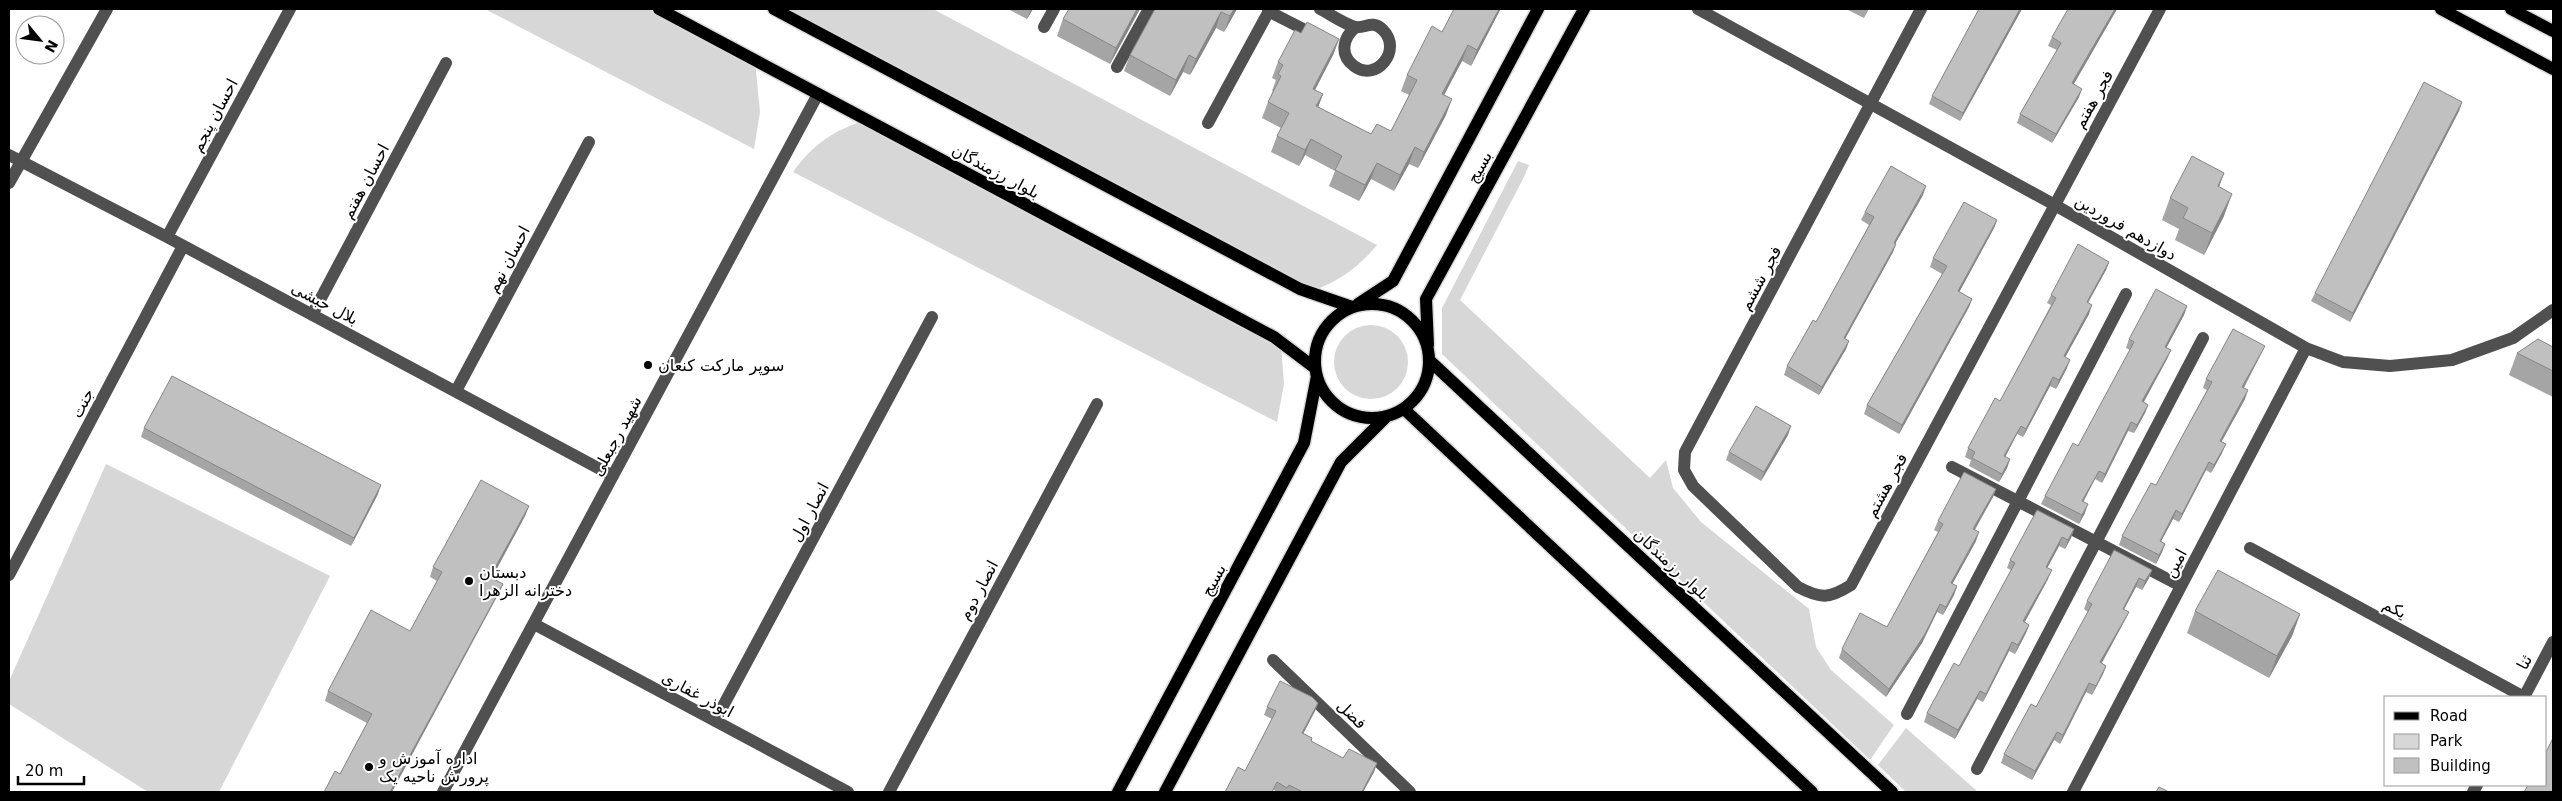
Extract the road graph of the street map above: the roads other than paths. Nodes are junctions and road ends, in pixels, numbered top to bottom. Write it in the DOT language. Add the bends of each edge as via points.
graph roads {
  1 [pos="107,9"];
  2 [pos="290,9"];
  3 [pos="658,9"];
  4 [pos="774,9"];
  5 [pos="1054,9"];
  6 [pos="1149,9"];
  7 [pos="1320,9"];
  8 [pos="1538,9"];
  9 [pos="1584,9"];
  10 [pos="1698,9"];
  11 [pos="1922,9"];
  12 [pos="2160,9"];
  13 [pos="2441,9"];
  14 [pos="2511,9"];
  15 [pos="1269,10"];
  16 [pos="1716,13"];
  17 [pos="1044,27"];
  18 [pos="1356,27"];
  19 [pos="2553,31"];
  20 [pos="1336,46"];
  21 [pos="446,63"];
  22 [pos="1117,67"];
  23 [pos="2553,69"];
  24 [pos="818,94"];
  25 [pos="1872,104"];
  26 [pos="1208,123"];
  27 [pos="589,142"];
  28 [pos="14,159"];
  29 [pos="9,183"];
  30 [pos="2054,204"];
  31 [pos="167,237"];
  32 [pos="183,246"];
  33 [pos="2126,294"];
  34 [pos="1354,306"];
  35 [pos="2553,310"];
  36 [pos="312,315"];
  37 [pos="932,317"];
  38 [pos="2203,338"];
  39 [pos="1428,345"];
  40 [pos="2306,348"];
  41 [pos="1430,361"];
  42 [pos="1316,372"];
  43 [pos="456,391"];
  44 [pos="1097,404"];
  45 [pos="1404,409"];
  46 [pos="1386,417"];
  47 [pos="1952,467"];
  48 [pos="1684,470"];
  49 [pos="613,476"];
  50 [pos="2018,501"];
  51 [pos="2096,542"];
  52 [pos="2250,548"];
  53 [pos="9,576"];
  54 [pos="2181,586"];
  55 [pos="534,624"];
  56 [pos="2553,642"];
  57 [pos="1272,660"];
  58 [pos="2522,696"];
  59 [pos="2525,696"];
  60 [pos="1907,714"];
  61 [pos="715,721"];
  62 [pos="1977,769"];
  63 [pos="443,792"];
  64 [pos="848,792"];
  65 [pos="889,792"];
  66 [pos="1118,792"];
  67 [pos="1165,792"];
  68 [pos="1410,792"];
  69 [pos="1812,792"];
  70 [pos="1892,792"];
  71 [pos="2073,792"];
  1 -- 28 [label="street"];
  2 -- 31 [label="street, احسان پنجم"];
  3 -- 24 [label="main road, بلوار رزمندگان"];
  4 -- 34 [label="main road" via="1300,290"];
  5 -- 17 [label="street"];
  6 -- 22 [label="street"];
  7 -- 18 [label="street"];
  8 -- 34 [label="main road, بسیج" via="1392,281"];
  9 -- 39 [label="main road, بسیج" via="1426,299"];
  10 -- 16 [label="street, دوازدهم فروردین"];
  11 -- 25 [label="street, فجر ششم"];
  12 -- 30 [label="street, فجر هفتم"];
  13 -- 23 [label="main road"];
  14 -- 19 [label="main road"];
  15 -- 20 [label="street"];
  15 -- 26 [label="street"];
  16 -- 25 [label="street, دوازدهم فروردین"];
  18 -- 20 [label="street"];
  18 -- 20 [label="street" via="1370,24 1383,30 1390,44 1388,58 1376,69 1361,70 1348,61"];
  21 -- 36 [label="street, احسان هفتم"];
  24 -- 42 [label="main road, بلوار رزمندگان" via="1274,338"];
  24 -- 49 [label="street, شهید رجبعلی"];
  25 -- 30 [label="street, دوازدهم فروردین"];
  25 -- 48 [label="street, فجر ششم" via="1685,452"];
  27 -- 43 [label="street, احسان نهم"];
  28 -- 29 [label="street"];
  28 -- 31 [label="street, بلال حبشی"];
  30 -- 40 [label="street, دوازدهم فروردین"];
  30 -- 48 [label="street, فجر هشتم" via="1851,585 1834,595 1815,596 1798,587 1693,486"];
  31 -- 32 [label="street, بلال حبشی"];
  32 -- 36 [label="street, بلال حبشی"];
  32 -- 53 [label="street, جنت"];
  33 -- 50 [label="street"];
  34 -- 39 [label="main road" via="1379,304 1400,310 1417,325"];
  34 -- 42 [label="main road" via="1335,316 1323,331 1316,348"];
  35 -- 40 [label="street, دوازدهم فروردین" via="2513,338 2452,360 2380,365 2343,362"];
  36 -- 43 [label="street, بلال حبشی"];
  37 -- 61 [label="street, انصار اول"];
  38 -- 51 [label="street"];
  39 -- 41 [label="main road"];
  40 -- 54 [label="street, امین"];
  41 -- 45 [label="main road" via="1418,396"];
  41 -- 70 [label="main road, بلوار رزمندگان"];
  42 -- 46 [label="main road" via="1326,396 1343,411 1364,418"];
  42 -- 66 [label="main road, بسیج" via="1304,443"];
  43 -- 49 [label="street, بلال حبشی"];
  44 -- 65 [label="street, انصار دوم"];
  45 -- 46 [label="main road"];
  45 -- 69 [label="main road"];
  46 -- 67 [label="main road" via="1340,462"];
  47 -- 50 [label="street"];
  49 -- 55 [label="street, شهید رجبعلی"];
  50 -- 51 [label="street"];
  50 -- 60 [label="street"];
  51 -- 54 [label="street"];
  51 -- 62 [label="street"];
  52 -- 58 [label="street, یکم"];
  54 -- 71 [label="street, امین"];
  55 -- 61 [label="street, ابوذر غفاری"];
  55 -- 63 [label="street, شهید رجبعلی"];
  56 -- 59 [label="street, ثنا"];
  57 -- 68 [label="street, فضل"];
  61 -- 64 [label="street, ابوذر غفاری"];
}
